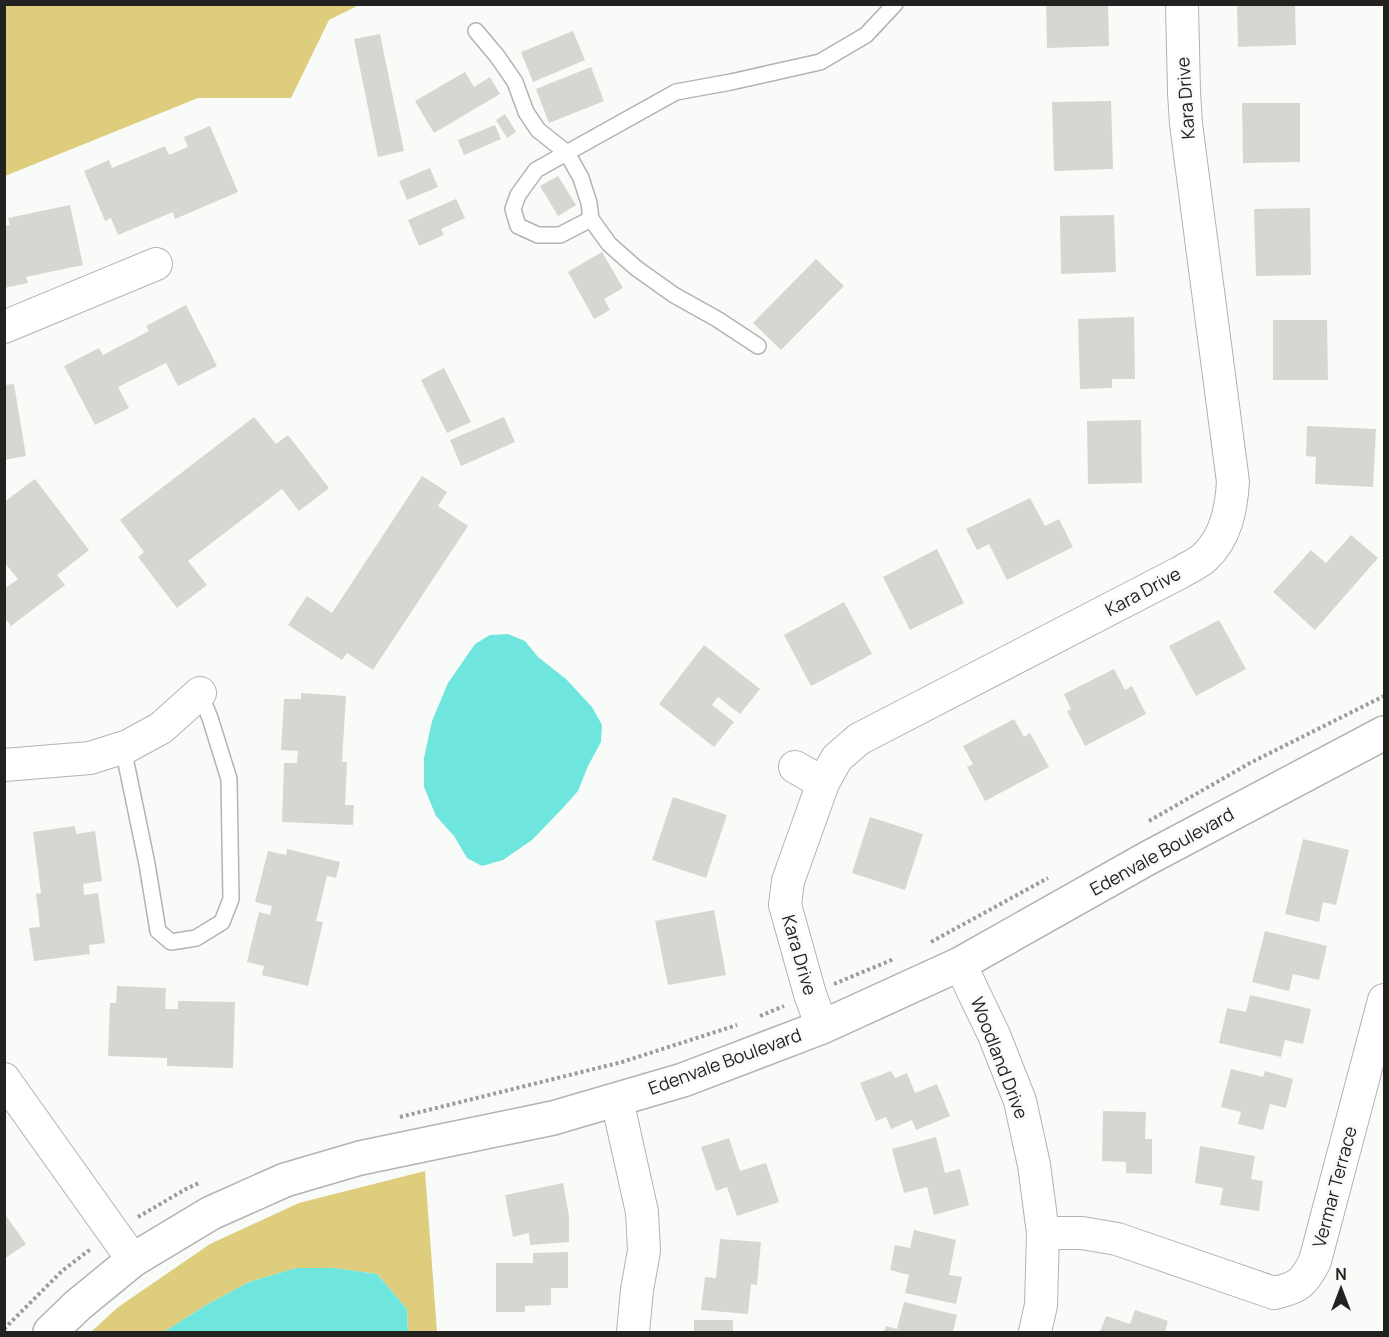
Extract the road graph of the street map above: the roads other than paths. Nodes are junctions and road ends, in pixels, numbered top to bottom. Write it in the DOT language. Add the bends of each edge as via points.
graph roads {
  1 [pos="895,4"];
  2 [pos="1182,4"];
  3 [pos="476,32"];
  4 [pos="567,153"];
  5 [pos="591,219"];
  6 [pos="156,264"];
  7 [pos="4,327"];
  8 [pos="758,346"];
  9 [pos="200,693"];
  10 [pos="1384,733"];
  11 [pos="123,748"];
  12 [pos="4,765"];
  13 [pos="795,767"];
  14 [pos="823,783"];
  15 [pos="960,964"];
  16 [pos="1384,1000"];
  17 [pos="822,1027"];
  18 [pos="4,1079"];
  19 [pos="617,1100"];
  20 [pos="1042,1233"];
  21 [pos="133,1260"];
  22 [pos="50,1332"];
  23 [pos="633,1332"];
  24 [pos="1035,1332"];
  1 -- 4 [label="lane" via="866,34 820,62 676,92"];
  2 -- 14 [label="street, Kara Drive" via="1186,124 1239,512 1205,558 859,739 837,758"];
  3 -- 4 [label="lane" via="515,82 526,112 538,130"];
  4 -- 5 [label="lane" via="581,177"];
  4 -- 5 [label="lane" via="536,170 518,195 513,209 518,226 538,235 560,235"];
  5 -- 8 [label="lane" via="609,244 636,268"];
  6 -- 7 [label="street"];
  9 -- 11 [label="street" via="161,728"];
  9 -- 11 [label="lane" via="229,779 231,899 222,922 196,938 171,942 158,931"];
  10 -- 15 [label="street, Edenvale Boulevard" via="1148,858"];
  11 -- 12 [label="street" via="90,758"];
  13 -- 14 [label="street"];
  14 -- 17 [label="street, Kara Drive" via="788,881 785,905"];
  15 -- 17 [label="street, Edenvale Boulevard"];
  15 -- 20 [label="street, Woodland Drive" via="1020,1101 1034,1165"];
  16 -- 20 [label="street, Vermar Terrace" via="1315,1262 1314,1282 1274,1293 1117,1239 1082,1233"];
  17 -- 19 [label="street, Edenvale Boulevard" via="683,1080"];
  18 -- 21 [label="street"];
  19 -- 21 [label="street, Edenvale Boulevard" via="553,1118 360,1158 285,1180 211,1213"];
  19 -- 23 [label="street" via="642,1212 644,1251"];
  20 -- 24 [label="street, Woodland Drive" via="1041,1305"];
  21 -- 22 [label="street, Edenvale Boulevard"];
}
